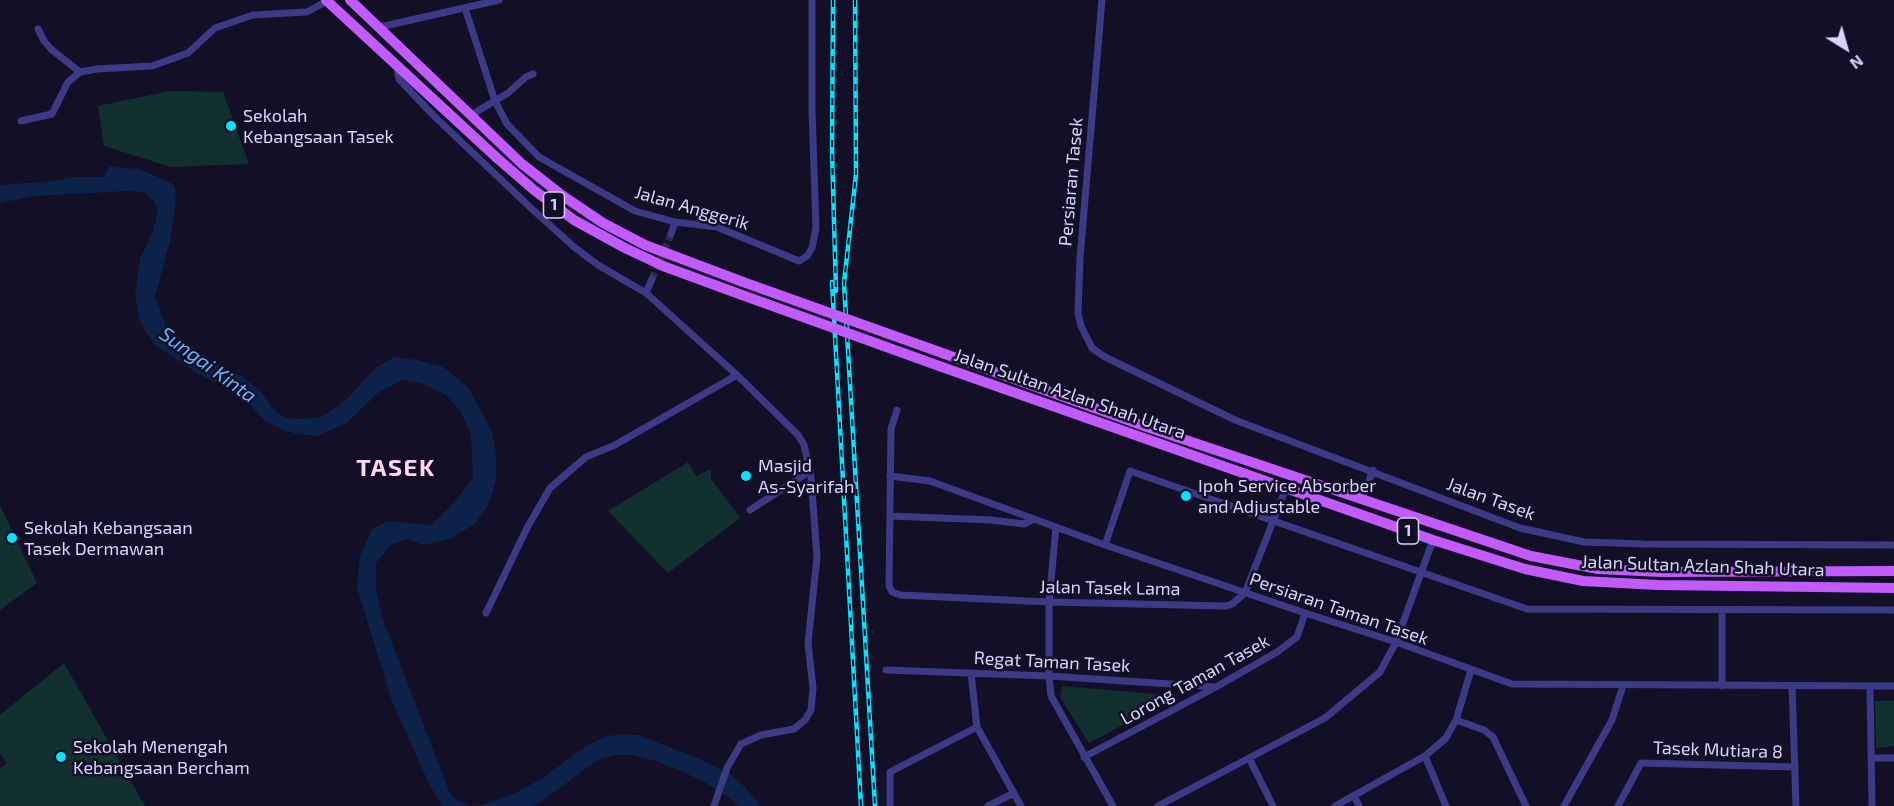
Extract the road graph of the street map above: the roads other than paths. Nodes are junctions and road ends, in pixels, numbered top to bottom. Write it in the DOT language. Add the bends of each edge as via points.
graph roads {
  1 [pos="350,0"];
  2 [pos="499,0"];
  3 [pos="812,0"];
  4 [pos="1102,0"];
  5 [pos="326,1"];
  6 [pos="465,8"];
  7 [pos="380,27"];
  8 [pos="38,29"];
  9 [pos="396,67"];
  10 [pos="80,72"];
  11 [pos="533,74"];
  12 [pos="495,101"];
  13 [pos="429,110"];
  14 [pos="448,114"];
  15 [pos="471,115"];
  16 [pos="21,121"];
  17 [pos="675,222"];
  18 [pos="671,234"];
  19 [pos="652,279"];
  20 [pos="646,293"];
  21 [pos="1105,357"];
  22 [pos="737,375"];
  23 [pos="897,410"];
  24 [pos="1373,470"];
  25 [pos="810,471"];
  26 [pos="890,476"];
  27 [pos="1286,488"];
  28 [pos="1362,499"];
  29 [pos="998,507"];
  30 [pos="750,510"];
  31 [pos="890,516"];
  32 [pos="991,520"];
  33 [pos="1032,520"];
  34 [pos="1274,521"];
  35 [pos="1056,527"];
  36 [pos="1433,540"];
  37 [pos="1894,545"];
  38 [pos="1105,546"];
  39 [pos="1421,573"];
  40 [pos="1893,573"];
  41 [pos="1894,588"];
  42 [pos="1245,593"];
  43 [pos="1049,602"];
  44 [pos="1722,610"];
  45 [pos="1894,610"];
  46 [pos="486,613"];
  47 [pos="1305,613"];
  48 [pos="1396,642"];
  49 [pos="886,670"];
  50 [pos="1471,670"];
  51 [pos="971,673"];
  52 [pos="1049,676"];
  53 [pos="1623,686"];
  54 [pos="1722,686"];
  55 [pos="1792,686"];
  56 [pos="1870,686"];
  57 [pos="1894,686"];
  58 [pos="1216,687"];
  59 [pos="1456,720"];
  60 [pos="977,727"];
  61 [pos="1425,756"];
  62 [pos="1084,757"];
  63 [pos="1249,758"];
  64 [pos="1872,758"];
  65 [pos="1894,758"];
  66 [pos="1795,767"];
  67 [pos="1014,793"];
  68 [pos="1354,795"];
  69 [pos="715,804"];
  70 [pos="890,806"];
  71 [pos="987,806"];
  72 [pos="1021,806"];
  73 [pos="1113,806"];
  74 [pos="1158,806"];
  75 [pos="1273,806"];
  76 [pos="1335,806"];
  77 [pos="1359,806"];
  78 [pos="1446,806"];
  79 [pos="1526,806"];
  80 [pos="1564,806"];
  81 [pos="1618,806"];
  82 [pos="1796,806"];
  83 [pos="1872,806"];
  1 -- 7 [label="main road, Jalan Sultan Azlan Shah Utara / 1"];
  2 -- 6 [label="street"];
  3 -- 17 [label="street, Jalan Anggerik" via="816,228 812,248 799,261 717,227"];
  4 -- 21 [label="street, Persiaran Tasek" via="1078,313 1092,348"];
  5 -- 9 [label="main road, Jalan Sultan Azlan Shah Utara / 1"];
  5 -- 10 [label="street" via="307,12 253,15 215,28 188,53 152,66"];
  6 -- 7 [label="street"];
  6 -- 12 [label="street, Jalan Anggerik"];
  7 -- 15 [label="main road, Jalan Sultan Azlan Shah Utara / 1"];
  8 -- 10 [label="street" via="52,50"];
  9 -- 13 [label="street" via="399,79"];
  9 -- 14 [label="main road, Jalan Sultan Azlan Shah Utara / 1"];
  10 -- 16 [label="street" via="68,82 52,114"];
  11 -- 12 [label="street"];
  12 -- 15 [label="street"];
  12 -- 17 [label="street, Jalan Anggerik" via="507,124 539,157 635,211"];
  13 -- 14 [label="street"];
  13 -- 20 [label="street" via="574,247"];
  14 -- 27 [label="main road, Jalan Sultan Azlan Shah Utara / 1, bridge" via="574,220 663,266"];
  15 -- 28 [label="main road, Jalan Sultan Azlan Shah Utara / 1, bridge" via="563,196 645,245 1147,427"];
  17 -- 18 [label="street"];
  19 -- 20 [label="street"];
  20 -- 22 [label="street"];
  21 -- 24 [label="street, Jalan Tasek" via="1235,420"];
  22 -- 25 [label="street" via="798,435"];
  22 -- 46 [label="street" via="615,445 586,457 550,488 526,528"];
  23 -- 26 [label="street" via="891,429"];
  24 -- 28 [label="street"];
  24 -- 37 [label="street, Jalan Tasek" via="1520,528 1584,542"];
  25 -- 30 [label="street"];
  25 -- 69 [label="street" via="817,556 808,643 811,710 794,729 761,735 741,744 727,768"];
  26 -- 29 [label="street, Persiaran Taman Tasek" via="930,480"];
  26 -- 31 [label="street"];
  27 -- 34 [label="street"];
  27 -- 36 [label="main road, Jalan Sultan Azlan Shah Utara / 1"];
  28 -- 40 [label="main road, Jalan Sultan Azlan Shah Utara / 1" via="1531,556 1598,569"];
  29 -- 32 [label="street"];
  29 -- 33 [label="street, Persiaran Taman Tasek"];
  31 -- 32 [label="street"];
  31 -- 43 [label="street, Jalan Tasek Lama" via="892,592"];
  32 -- 33 [label="street" via="1024,524"];
  33 -- 35 [label="street, Persiaran Taman Tasek"];
  34 -- 38 [label="street" via="1130,471"];
  34 -- 39 [label="street"];
  34 -- 42 [label="street"];
  35 -- 38 [label="street, Persiaran Taman Tasek"];
  35 -- 43 [label="street"];
  36 -- 39 [label="street"];
  36 -- 41 [label="main road, Jalan Sultan Azlan Shah Utara / 1" via="1525,569 1582,581"];
  38 -- 42 [label="street, Persiaran Taman Tasek"];
  39 -- 44 [label="street" via="1527,609"];
  39 -- 48 [label="street"];
  42 -- 43 [label="street, Jalan Tasek Lama" via="1226,606"];
  42 -- 47 [label="street, Persiaran Taman Tasek"];
  43 -- 52 [label="street"];
  44 -- 45 [label="street"];
  44 -- 54 [label="street"];
  47 -- 48 [label="street, Persiaran Taman Tasek"];
  47 -- 58 [label="street, Lorong Taman Tasek" via="1292,642"];
  48 -- 50 [label="street, Persiaran Taman Tasek"];
  48 -- 63 [label="street" via="1380,672 1331,713"];
  49 -- 51 [label="street, Regat Taman Tasek"];
  50 -- 53 [label="street, Persiaran Taman Tasek" via="1512,684"];
  50 -- 59 [label="street"];
  51 -- 52 [label="street, Regat Taman Tasek"];
  51 -- 60 [label="street"];
  52 -- 58 [label="street, Regat Taman Tasek"];
  52 -- 62 [label="street" via="1054,704"];
  53 -- 54 [label="street, Persiaran Taman Tasek"];
  53 -- 80 [label="street" via="1612,720"];
  54 -- 55 [label="street, Persiaran Taman Tasek"];
  55 -- 56 [label="street, Persiaran Taman Tasek"];
  55 -- 66 [label="street"];
  56 -- 57 [label="street, Persiaran Taman Tasek"];
  56 -- 64 [label="street"];
  58 -- 62 [label="street, Lorong Taman Tasek"];
  59 -- 61 [label="street" via="1446,738"];
  59 -- 79 [label="street" via="1493,737"];
  60 -- 67 [label="street"];
  60 -- 70 [label="street" via="890,771"];
  61 -- 68 [label="street"];
  61 -- 78 [label="street"];
  62 -- 73 [label="street"];
  63 -- 74 [label="street"];
  63 -- 75 [label="street"];
  64 -- 65 [label="street"];
  64 -- 83 [label="street"];
  66 -- 81 [label="street, Tasek Mutiara 8" via="1641,763"];
  66 -- 82 [label="street"];
  67 -- 71 [label="street"];
  67 -- 72 [label="street"];
  68 -- 76 [label="street"];
  68 -- 77 [label="street"];
}
